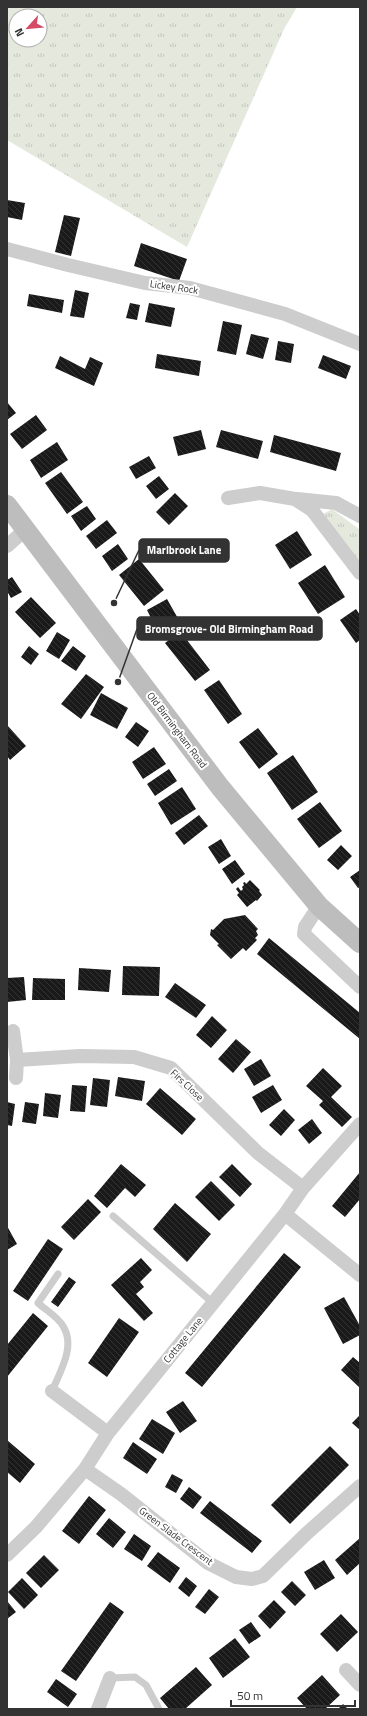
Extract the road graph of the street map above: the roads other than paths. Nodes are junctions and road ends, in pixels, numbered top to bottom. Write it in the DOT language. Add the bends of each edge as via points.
graph roads {
  1 [pos="7,248"];
  2 [pos="360,344"];
  3 [pos="228,498"];
  4 [pos="295,499"];
  5 [pos="7,505"];
  6 [pos="360,516"];
  7 [pos="26,529"];
  8 [pos="7,546"];
  9 [pos="360,573"];
  10 [pos="319,906"];
  11 [pos="360,943"];
  12 [pos="360,987"];
  13 [pos="13,1031"];
  14 [pos="17,1060"];
  15 [pos="16,1078"];
  16 [pos="360,1124"];
  17 [pos="303,1188"];
  18 [pos="285,1214"];
  19 [pos="113,1216"];
  20 [pos="58,1274"];
  21 [pos="360,1275"];
  22 [pos="213,1303"];
  23 [pos="52,1391"];
  24 [pos="108,1433"];
  25 [pos="85,1469"];
  26 [pos="360,1486"];
  27 [pos="7,1554"];
  28 [pos="346,1670"];
  29 [pos="110,1678"];
  30 [pos="360,1685"];
  31 [pos="98,1709"];
  32 [pos="159,1709"];
  1 -- 2 [label="street, Lickey Rock" via="145,283 190,288 285,314"];
  3 -- 4 [label="street" via="260,493"];
  4 -- 6 [label="street" via="336,503"];
  4 -- 9 [label="street" via="312,510"];
  5 -- 7 [label="main road, Old Birmingham Road"];
  7 -- 8 [label="street"];
  7 -- 10 [label="main road, Old Birmingham Road" via="220,787"];
  10 -- 11 [label="main road, Old Birmingham Road"];
  10 -- 12 [label="street" via="305,927 304,934"];
  13 -- 14 [label="street"];
  14 -- 15 [label="street"];
  14 -- 17 [label="street, Firs Close" via="80,1056 134,1057 171,1068 258,1154"];
  16 -- 17 [label="street, Cottage Lane"];
  17 -- 18 [label="street, Cottage Lane"];
  18 -- 21 [label="street"];
  18 -- 22 [label="street, Cottage Lane"];
  19 -- 22 [label="lane"];
  20 -- 23 [label="lane" via="38,1303 63,1326 69,1342 64,1363"];
  22 -- 24 [label="street, Cottage Lane"];
  23 -- 24 [label="street"];
  24 -- 25 [label="street, Cottage Lane"];
  25 -- 26 [label="street, Green Slade Crescent" via="208,1563 236,1577 252,1579 263,1576"];
  25 -- 27 [label="street, Cottage Lane" via="36,1527"];
  28 -- 30 [label="street"];
  29 -- 31 [label="street"];
  29 -- 32 [label="lane" via="135,1677 146,1685"];
}
